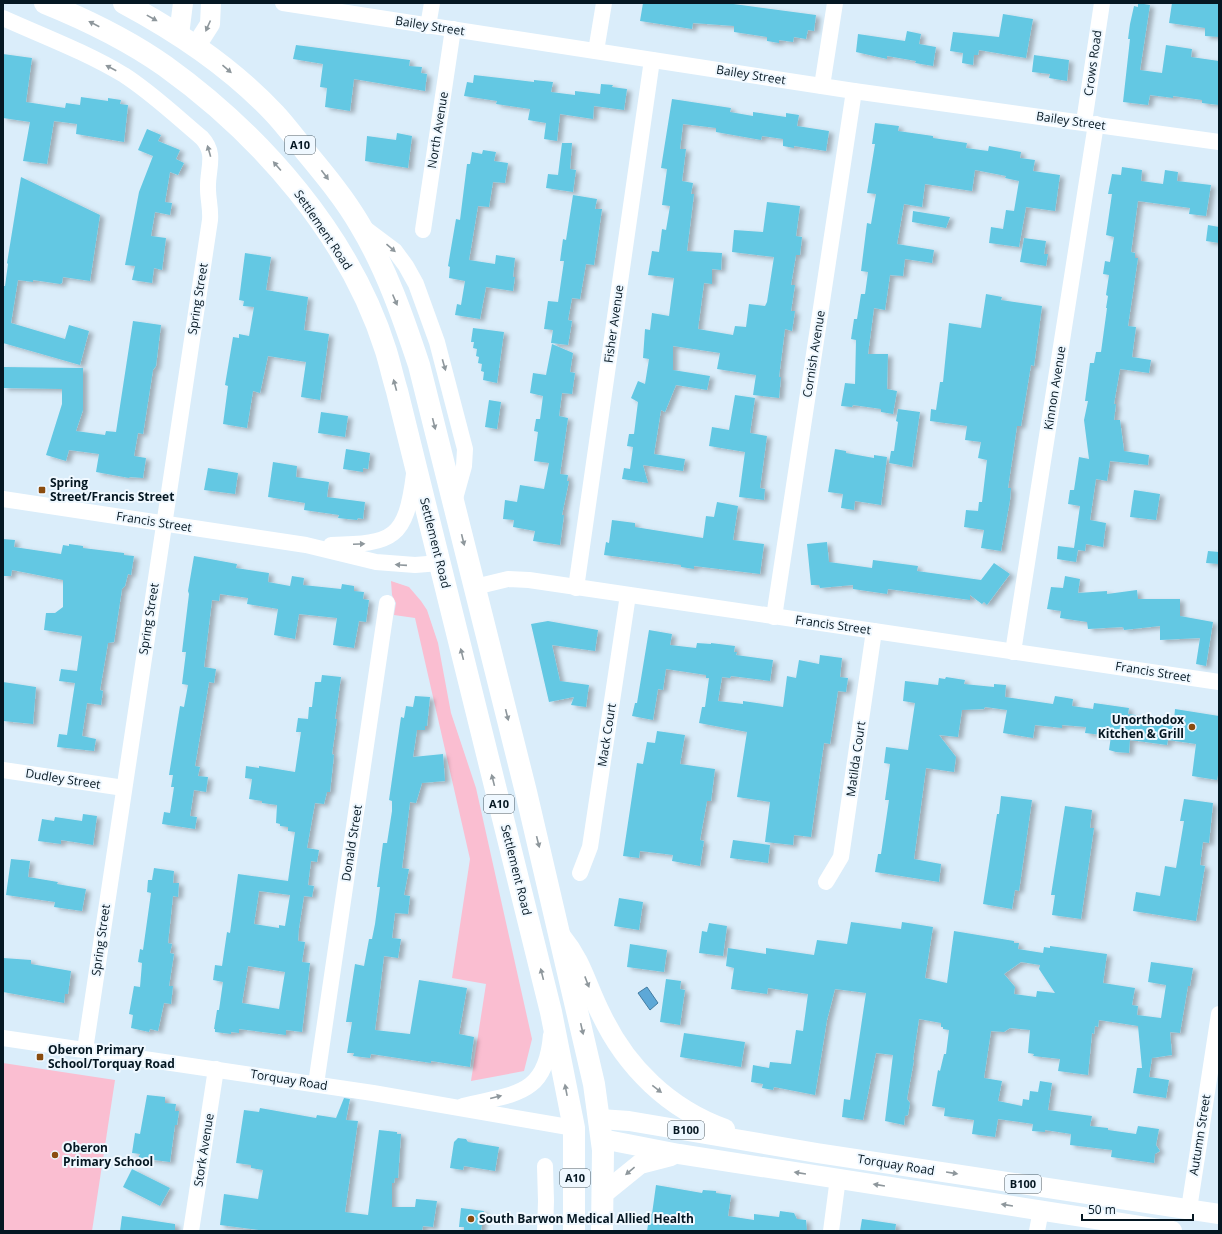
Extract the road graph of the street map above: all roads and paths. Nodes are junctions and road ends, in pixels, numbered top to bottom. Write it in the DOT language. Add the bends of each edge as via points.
graph roads {
  1 [pos="46,3"];
  2 [pos="124,3"];
  3 [pos="183,3"];
  4 [pos="211,3"];
  5 [pos="283,3"];
  6 [pos="432,3"];
  7 [pos="604,3"];
  8 [pos="835,3"];
  9 [pos="1102,3"];
  10 [pos="3,18"];
  11 [pos="428,26"];
  12 [pos="453,29"];
  13 [pos="187,40"];
  14 [pos="596,51"];
  15 [pos="652,60"];
  16 [pos="175,74"];
  17 [pos="822,86"];
  18 [pos="854,91"];
  19 [pos="1090,123"];
  20 [pos="1219,142"];
  21 [pos="423,230"];
  22 [pos="415,463"];
  23 [pos="3,499"];
  24 [pos="454,502"];
  25 [pos="164,524"];
  26 [pos="306,545"];
  27 [pos="440,563"];
  28 [pos="476,587"];
  29 [pos="576,588"];
  30 [pos="448,595"];
  31 [pos="628,595"];
  32 [pos="388,603"];
  33 [pos="774,617"];
  34 [pos="874,632"];
  35 [pos="1013,652"];
  36 [pos="1219,682"];
  37 [pos="3,770"];
  38 [pos="124,788"];
  39 [pos="580,873"];
  40 [pos="826,882"];
  41 [pos="561,936"];
  42 [pos="551,1012"];
  43 [pos="1219,1014"];
  44 [pos="3,1038"];
  45 [pos="85,1050"];
  46 [pos="216,1069"];
  47 [pos="316,1084"];
  48 [pos="458,1107"];
  49 [pos="574,1128"];
  50 [pos="601,1129"];
  51 [pos="771,1144"];
  52 [pos="679,1154"];
  53 [pos="545,1166"];
  54 [pos="838,1178"];
  55 [pos="603,1194"];
  56 [pos="1189,1209"];
  57 [pos="1041,1210"];
  58 [pos="1219,1214"];
  59 [pos="574,1230"];
  60 [pos="191,1231"];
  61 [pos="545,1231"];
  62 [pos="602,1231"];
  63 [pos="830,1231"];
  64 [pos="1037,1231"];
  65 [pos="1172,1231"];
  16 -- 1 [label="highway, Settlement Road / A10, one-way" via="111,33"];
  2 -- 13 [label="highway, A10, one-way"];
  3 -- 13 [label="main road"];
  4 -- 13 [label="main road, one-way" via="210,22"];
  5 -- 11 [label="street, Bailey Street"];
  6 -- 11 [label="street"];
  7 -- 14 [label="street"];
  8 -- 17 [label="street"];
  9 -- 19 [label="street, Crows Road"];
  25 -- 10 [label="street, Spring Street, one-way" via="210,220 208,189 211,162 208,145 124,75"];
  11 -- 12 [label="street, Bailey Street"];
  12 -- 14 [label="street, Bailey Street"];
  12 -- 21 [label="street, North Avenue"];
  13 -- 16 [label="highway"];
  13 -- 24 [label="highway, A10, one-way" via="230,72 275,114 324,173 360,225 380,264 406,326 419,365"];
  14 -- 15 [label="street, Bailey Street"];
  15 -- 17 [label="street, Bailey Street"];
  15 -- 29 [label="street, Fisher Avenue"];
  22 -- 16 [label="highway, Settlement Road / A10, one-way" via="386,350 361,291 338,247 302,197 259,147 223,113"];
  17 -- 18 [label="street, Bailey Street"];
  18 -- 19 [label="street, Bailey Street"];
  18 -- 33 [label="street, Cornish Avenue"];
  19 -- 20 [label="street, Bailey Street"];
  19 -- 35 [label="street, Kinnon Avenue"];
  26 -- 22 [label="street, Francis Street, one-way" via="369,544 393,533 408,513"];
  22 -- 27 [label="highway, Settlement Road / A10"];
  23 -- 25 [label="street, Francis Street"];
  24 -- 27 [label="highway"];
  24 -- 28 [label="highway, A10, one-way"];
  25 -- 26 [label="street, Francis Street"];
  25 -- 38 [label="street, Spring Street"];
  27 -- 26 [label="street, Francis Street, one-way" via="415,566 384,563"];
  27 -- 30 [label="highway, Settlement Road / A10"];
  28 -- 29 [label="street, Francis Street" via="521,579"];
  28 -- 30 [label="highway, Francis Street"];
  28 -- 41 [label="highway, A10, one-way"];
  29 -- 31 [label="street, Francis Street"];
  42 -- 30 [label="highway, Settlement Road / A10, one-way"];
  31 -- 33 [label="street, Francis Street"];
  31 -- 39 [label="street, Mack Court" via="590,847"];
  32 -- 47 [label="street, Donald Street"];
  33 -- 34 [label="street, Francis Street"];
  34 -- 35 [label="street, Francis Street"];
  34 -- 40 [label="street, Matilda Court" via="841,857"];
  35 -- 36 [label="street, Francis Street"];
  37 -- 38 [label="street, Dudley Street"];
  38 -- 45 [label="street, Spring Street"];
  41 -- 50 [label="highway, A10, one-way" via="594,1084"];
  41 -- 51 [label="main road, one-way" via="576,957 612,1036 648,1082 697,1117"];
  48 -- 42 [label="street, one-way" via="527,1088 537,1080 545,1068 550,1052"];
  49 -- 42 [label="highway, Settlement Road / A10, one-way"];
  43 -- 56 [label="street, Autumn Street"];
  44 -- 45 [label="street, Torquay Road"];
  45 -- 46 [label="street, Torquay Road"];
  46 -- 47 [label="street, Torquay Road"];
  46 -- 60 [label="street, Stork Avenue"];
  47 -- 48 [label="street, Torquay Road"];
  48 -- 49 [label="street, Torquay Road"];
  49 -- 50 [label="highway, Torquay Road / B100"];
  49 -- 59 [label="highway, Settlement Road / A10"];
  50 -- 51 [label="main road, Torquay Road / B100" via="629,1121"];
  50 -- 52 [label="main road, Torquay Road / B100"];
  50 -- 55 [label="highway, A10"];
  51 -- 56 [label="main road, Torquay Road / B100, one-way"];
  54 -- 52 [label="main road, Torquay Road / B100, one-way"];
  52 -- 55 [label="main road, one-way" via="640,1164"];
  53 -- 61 [label="street"];
  57 -- 54 [label="main road, Torquay Road / B100, one-way"];
  54 -- 63 [label="street"];
  55 -- 62 [label="highway, A10"];
  56 -- 58 [label="main road, Torquay Road / B100"];
  57 -- 64 [label="street"];
  57 -- 65 [label="main road, Torquay Road / B100"];
}
